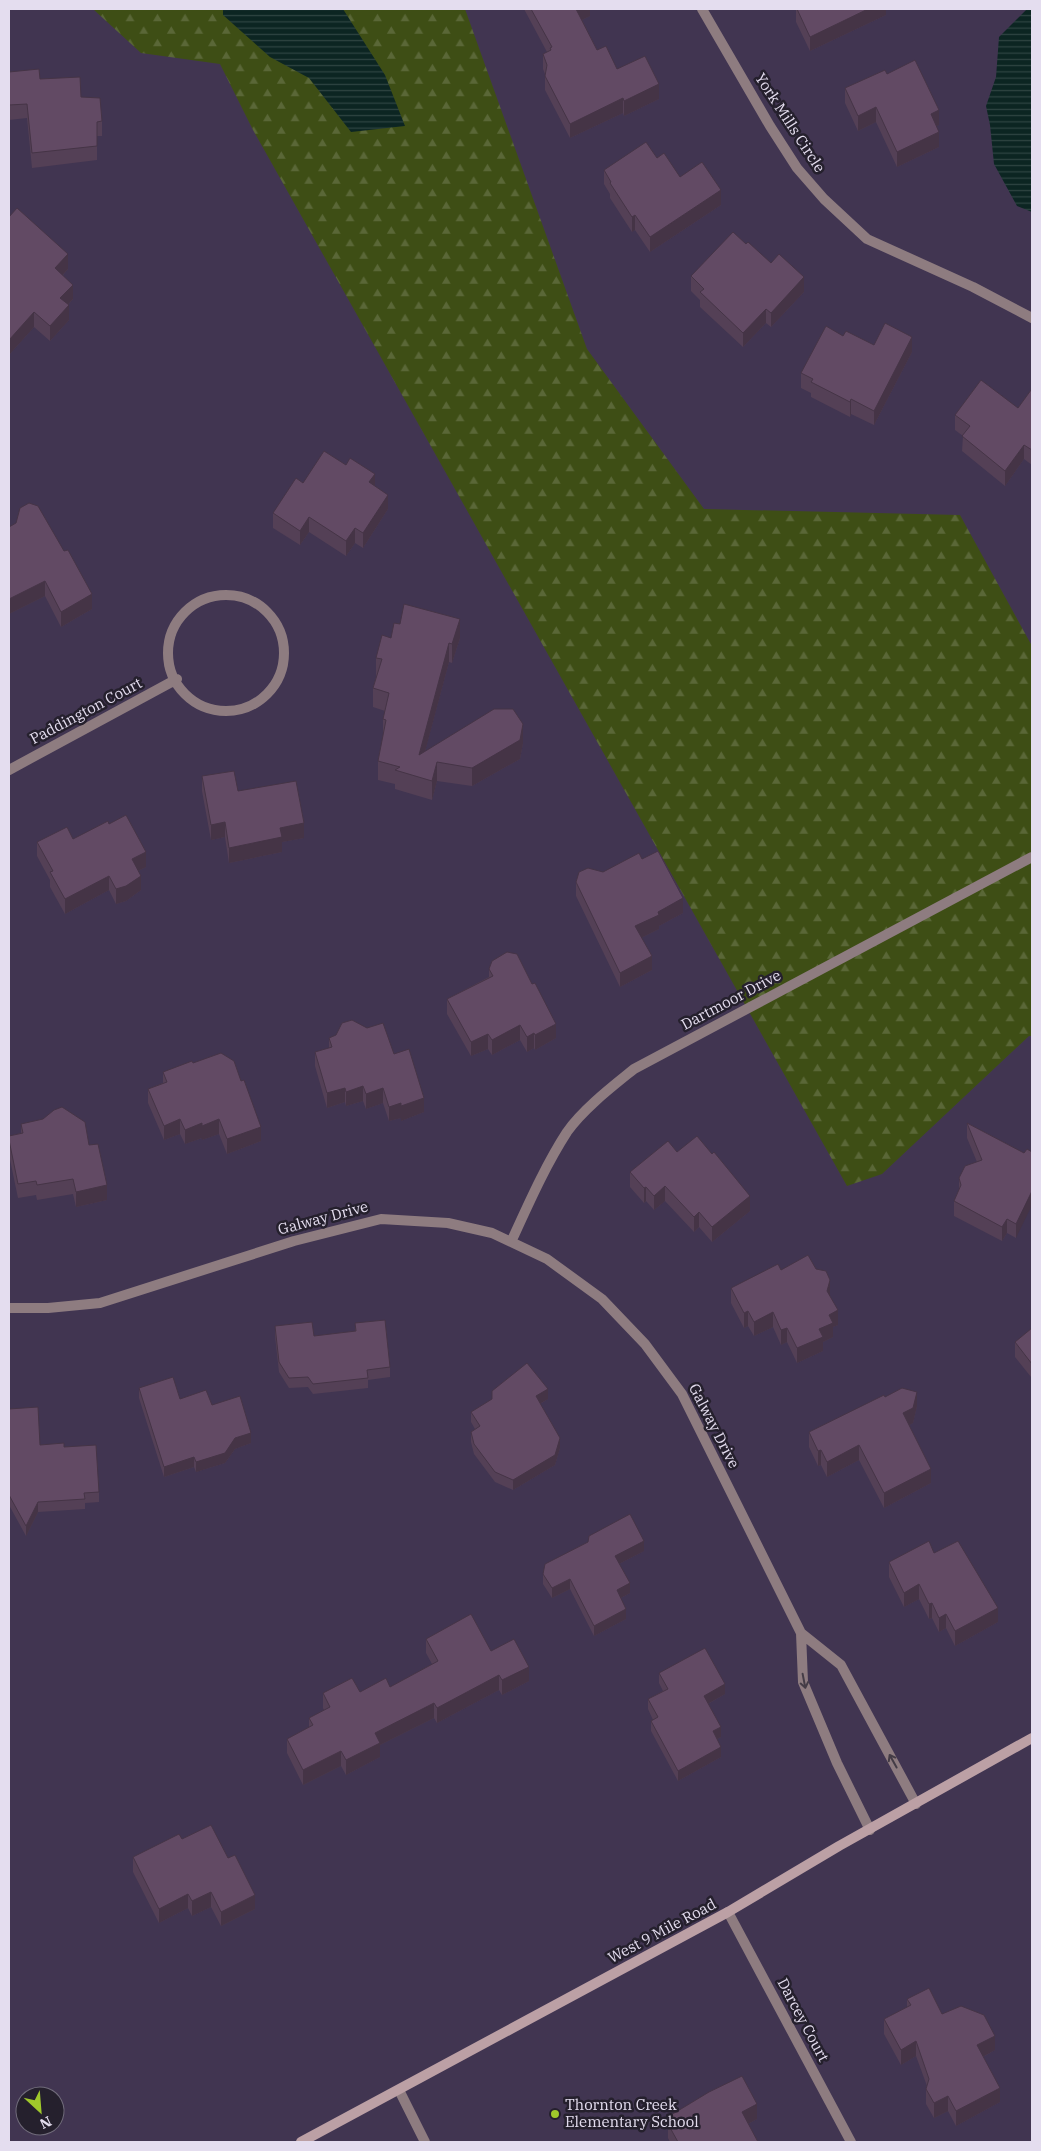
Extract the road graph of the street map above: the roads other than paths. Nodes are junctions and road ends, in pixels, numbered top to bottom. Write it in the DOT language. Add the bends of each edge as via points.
graph roads {
  1 [pos="702,9"];
  2 [pos="1032,318"];
  3 [pos="177,679"];
  4 [pos="9,770"];
  5 [pos="1032,857"];
  6 [pos="511,1242"];
  7 [pos="9,1308"];
  8 [pos="801,1633"];
  9 [pos="1032,1738"];
  10 [pos="916,1804"];
  11 [pos="870,1830"];
  12 [pos="728,1912"];
  13 [pos="399,2090"];
  14 [pos="301,2142"];
  15 [pos="425,2142"];
  16 [pos="851,2142"];
  1 -- 2 [label="street, York Mills Circle" via="770,126 797,168 824,199 867,238"];
  3 -- 3 [label="street" via="185,695 216,711 235,711 252,705 278,681 284,663 284,645 278,626 266,610 248,599 229,595 209,598 191,607 177,622 169,641 168,661"];
  3 -- 4 [label="street, Paddington Court"];
  5 -- 6 [label="street, Dartmoor Drive" via="634,1069 568,1131"];
  6 -- 7 [label="street, Galway Drive" via="492,1233 448,1223 381,1218 294,1241 100,1303"];
  6 -- 8 [label="street, Galway Drive" via="547,1259 602,1299 656,1358 682,1394"];
  10 -- 8 [label="street, Galway Drive, one-way" via="841,1665"];
  8 -- 11 [label="street, Galway Drive, one-way" via="803,1682"];
  9 -- 10 [label="street, West 9 Mile Road"];
  10 -- 11 [label="street, West 9 Mile Road"];
  11 -- 12 [label="street, West 9 Mile Road"];
  12 -- 13 [label="street, West 9 Mile Road"];
  12 -- 16 [label="street, Darcey Court"];
  13 -- 14 [label="street, West 9 Mile Road"];
  13 -- 15 [label="street"];
}
